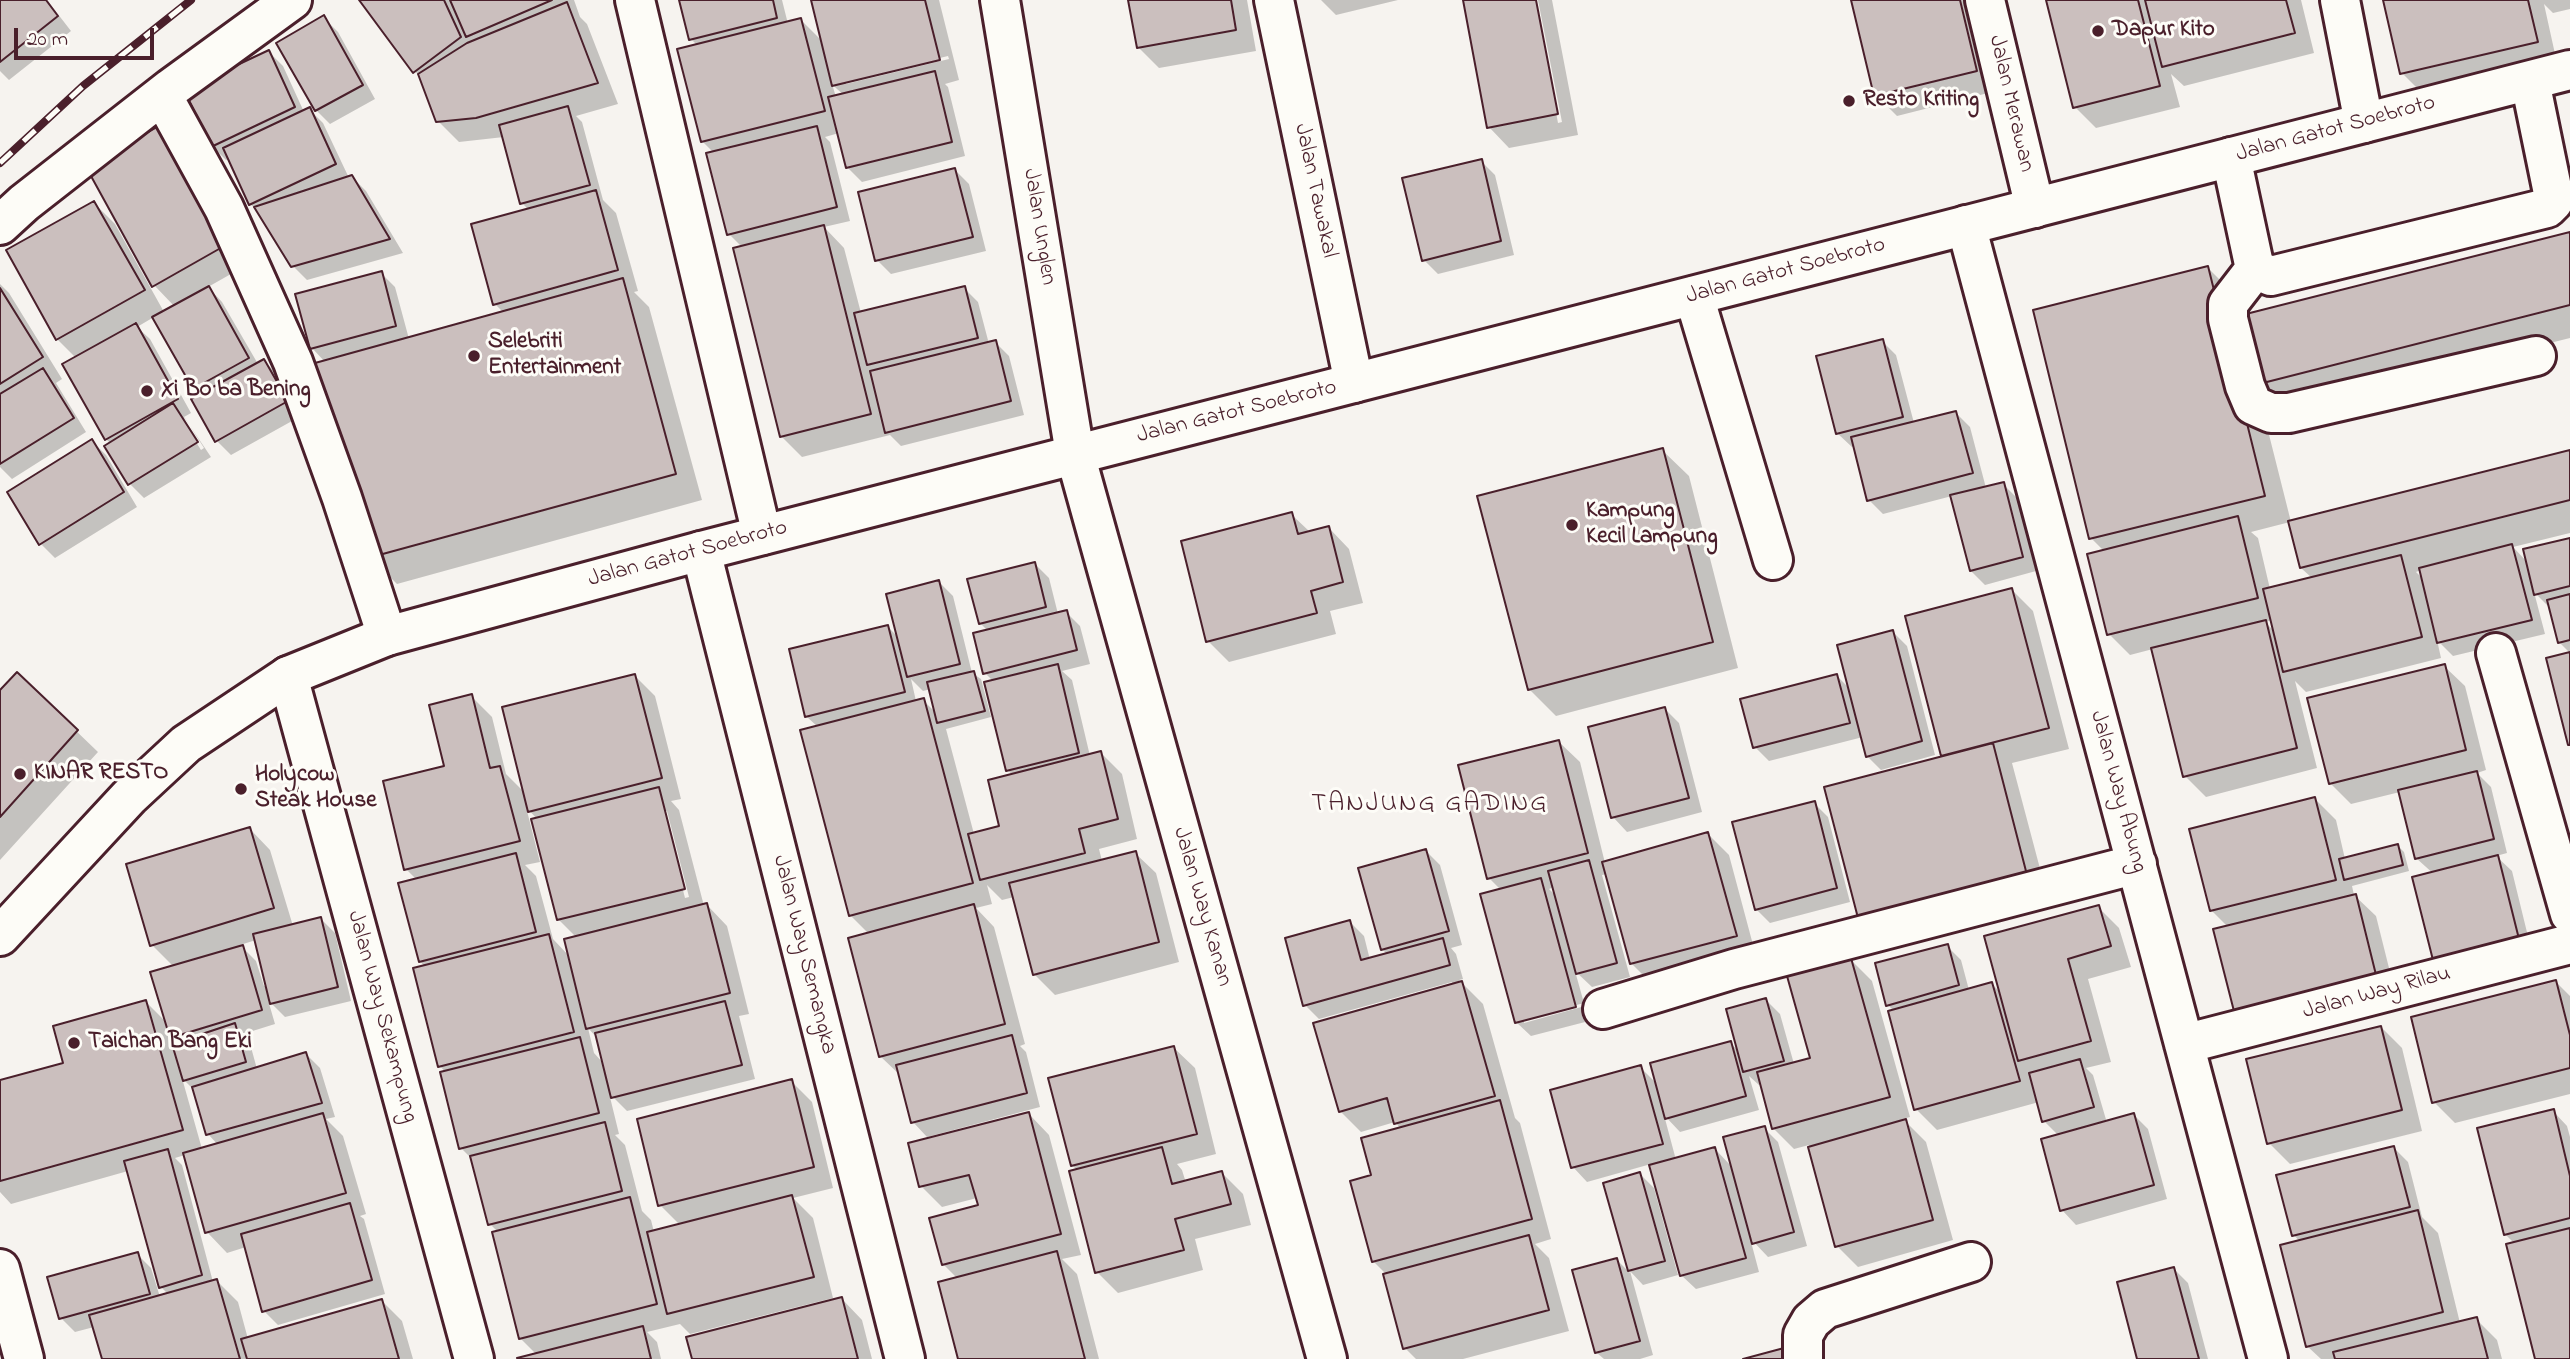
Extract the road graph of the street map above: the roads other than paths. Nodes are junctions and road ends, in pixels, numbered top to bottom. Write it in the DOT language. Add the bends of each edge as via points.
graph roads {
  1 [pos="292,0"];
  2 [pos="635,0"];
  3 [pos="1000,0"];
  4 [pos="1274,0"];
  5 [pos="1985,0"];
  6 [pos="2340,0"];
  7 [pos="2570,70"];
  8 [pos="2530,80"];
  9 [pos="162,95"];
  10 [pos="2364,122"];
  11 [pos="2231,158"];
  12 [pos="2035,208"];
  13 [pos="0,225"];
  14 [pos="1966,225"];
  15 [pos="2255,269"];
  16 [pos="1694,296"];
  17 [pos="2536,356"];
  18 [pos="1354,383"];
  19 [pos="1075,454"];
  20 [pos="762,535"];
  21 [pos="701,551"];
  22 [pos="1773,560"];
  23 [pos="387,636"];
  24 [pos="2496,653"];
  25 [pos="288,676"];
  26 [pos="2137,864"];
  27 [pos="2570,914"];
  28 [pos="0,936"];
  29 [pos="2570,944"];
  30 [pos="1603,1009"];
  31 [pos="2184,1044"];
  32 [pos="1971,1262"];
  33 [pos="0,1269"];
  34 [pos="24,1359"];
  35 [pos="474,1359"];
  36 [pos="905,1359"];
  37 [pos="1327,1359"];
  38 [pos="1803,1359"];
  39 [pos="2268,1359"];
  1 -- 9 [label="street"];
  2 -- 20 [label="street"];
  3 -- 19 [label="street, Jalan Unglen"];
  4 -- 18 [label="street, Jalan Tawakal"];
  5 -- 12 [label="street, Jalan Merawan"];
  6 -- 10 [label="street"];
  7 -- 8 [label="street, Jalan Gatot Soebroto"];
  8 -- 10 [label="street, Jalan Gatot Soebroto"];
  8 -- 15 [label="street" via="2553,193 2547,208 2271,276"];
  9 -- 13 [label="street"];
  9 -- 23 [label="street" via="225,208 293,362"];
  10 -- 11 [label="street, Jalan Gatot Soebroto"];
  11 -- 12 [label="street, Jalan Gatot Soebroto"];
  11 -- 15 [label="street"];
  12 -- 14 [label="street, Jalan Gatot Soebroto"];
  14 -- 16 [label="street, Jalan Gatot Soebroto"];
  14 -- 26 [label="street, Jalan Way Abung"];
  15 -- 17 [label="street" via="2228,304 2228,319 2253,405 2272,413 2289,413"];
  16 -- 18 [label="street, Jalan Gatot Soebroto"];
  16 -- 22 [label="street"];
  18 -- 19 [label="street, Jalan Gatot Soebroto"];
  19 -- 20 [label="street, Jalan Gatot Soebroto"];
  19 -- 37 [label="street, Jalan Way Kanan"];
  20 -- 21 [label="street, Jalan Gatot Soebroto"];
  21 -- 23 [label="street, Jalan Gatot Soebroto"];
  21 -- 36 [label="street, Jalan Way Semangka"];
  23 -- 25 [label="street, Jalan Gatot Soebroto"];
  24 -- 27 [label="street"];
  25 -- 28 [label="street, Jalan Gatot Soebroto" via="186,744 129,797"];
  25 -- 35 [label="street, Jalan Way Sekampung"];
  26 -- 30 [label="street" via="1734,969"];
  26 -- 31 [label="street, Jalan Way Abung"];
  29 -- 31 [label="street, Jalan Way Rilau"];
  31 -- 39 [label="street, Jalan Way Abung"];
  32 -- 38 [label="street" via="1825,1310 1802,1335"];
  33 -- 34 [label="street"];
}
